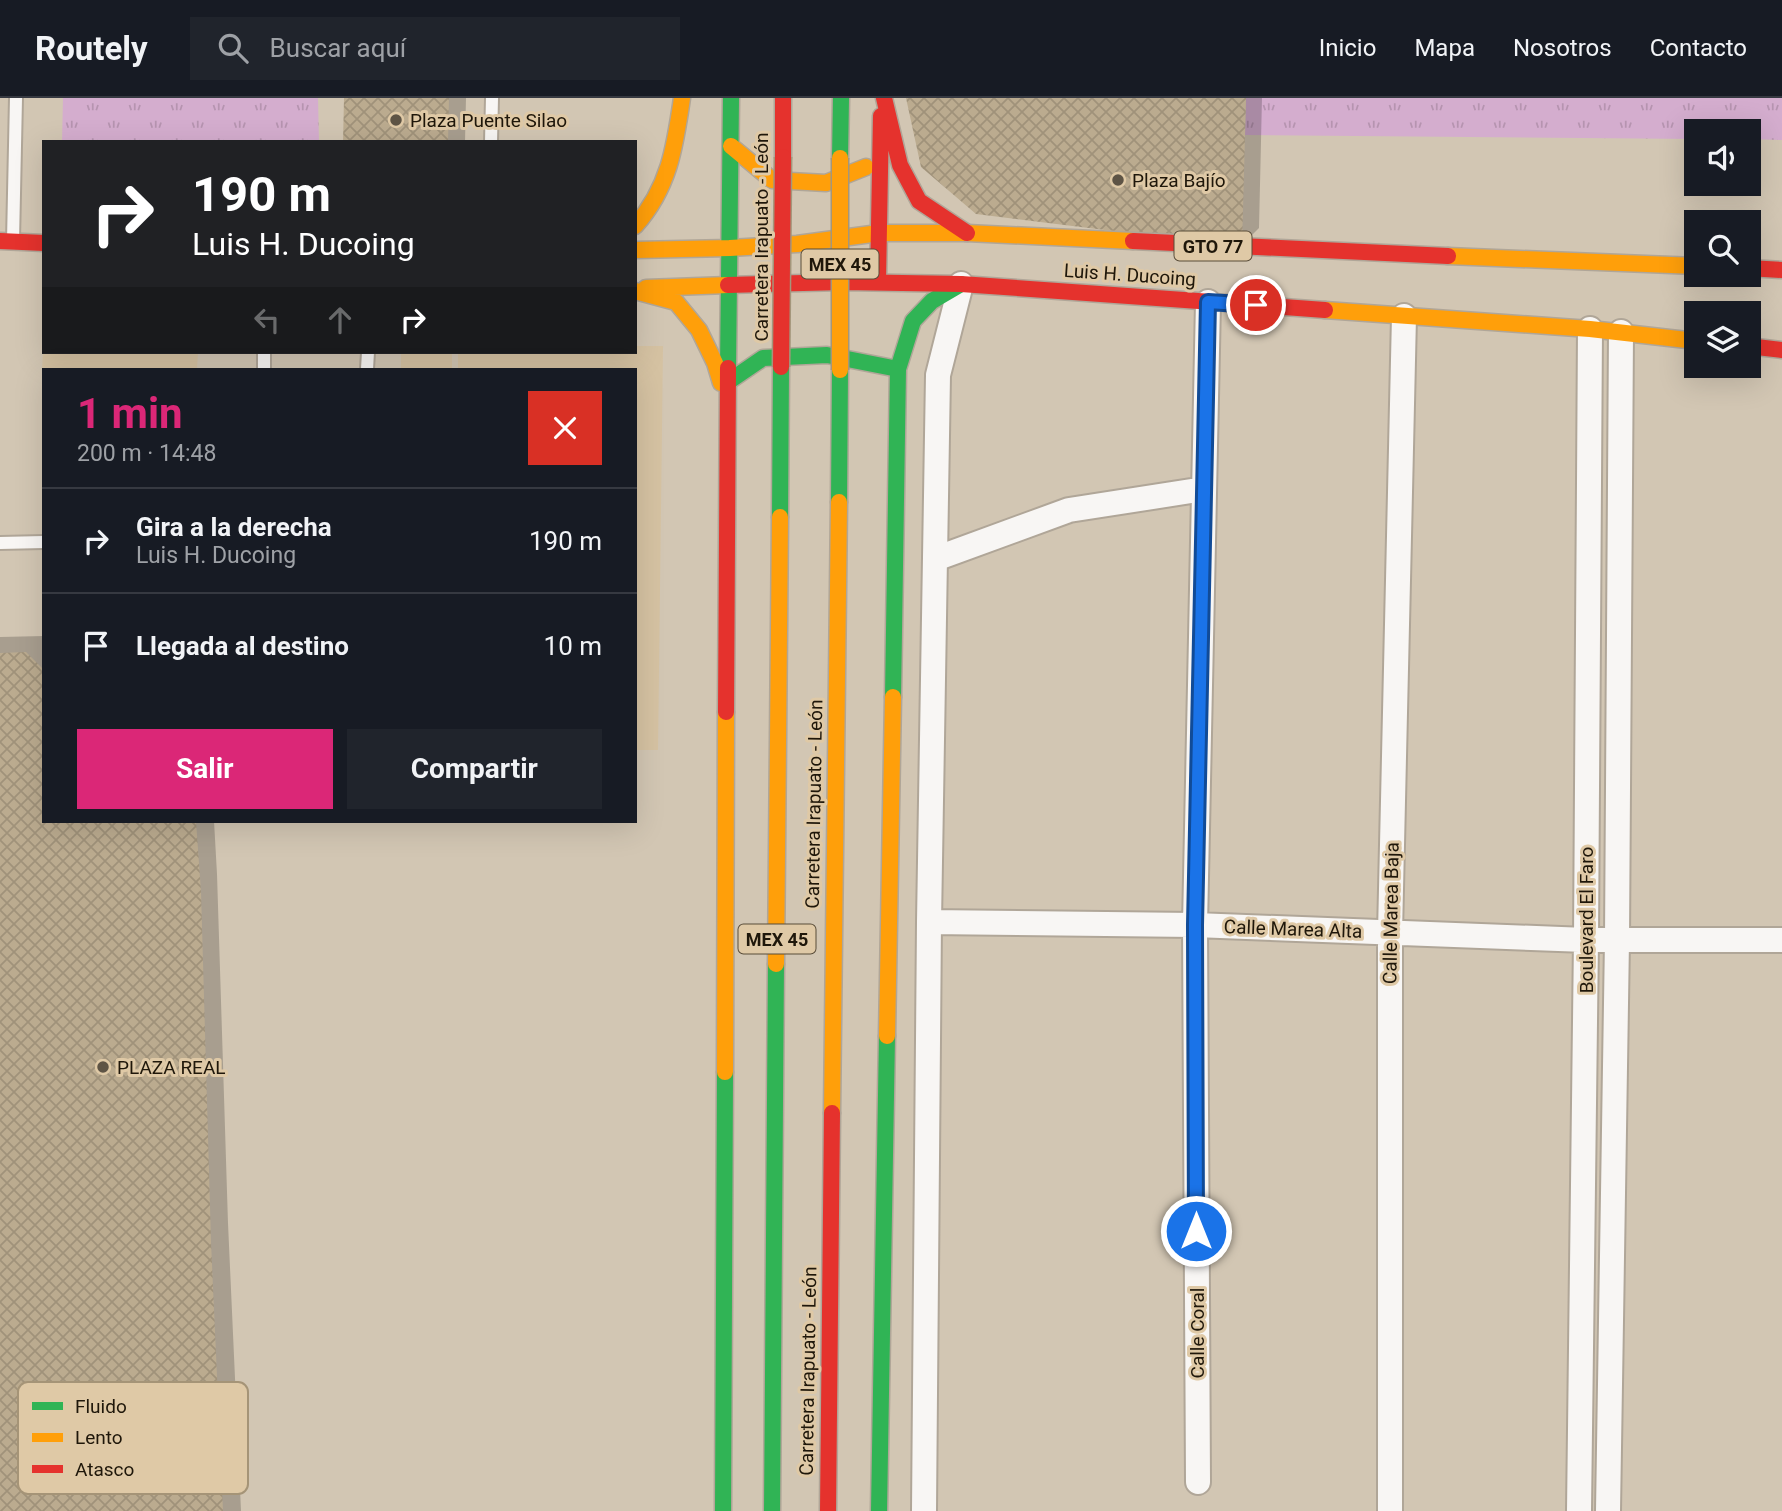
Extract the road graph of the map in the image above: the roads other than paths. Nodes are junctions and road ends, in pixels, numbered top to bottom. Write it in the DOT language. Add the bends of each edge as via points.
graph roads {
  1 [pos="16,98"];
  2 [pos="492,98"];
  3 [pos="682,98"];
  4 [pos="731,98"];
  5 [pos="783,98"];
  6 [pos="841,98"];
  7 [pos="882,98"];
  8 [pos="491,140"];
  9 [pos="731,146"];
  10 [pos="880,162"];
  11 [pos="637,224"];
  12 [pos="879,233"];
  13 [pos="967,233"];
  14 [pos="6,241"];
  15 [pos="42,243"];
  16 [pos="730,248"];
  17 [pos="637,250"];
  18 [pos="1684,265"];
  19 [pos="1761,269"];
  20 [pos="1782,270"];
  21 [pos="878,281"];
  22 [pos="961,284"];
  23 [pos="728,285"];
  24 [pos="637,290"];
  25 [pos="637,291"];
  26 [pos="1208,302"];
  27 [pos="1404,316"];
  28 [pos="1590,329"];
  29 [pos="1621,332"];
  30 [pos="1684,340"];
  31 [pos="1761,348"];
  32 [pos="1782,350"];
  33 [pos="898,369"];
  34 [pos="728,382"];
  35 [pos="727,407"];
  36 [pos="1203,489"];
  37 [pos="42,542"];
  38 [pos="0,543"];
  39 [pos="935,559"];
  40 [pos="929,922"];
  41 [pos="1195,925"];
  42 [pos="1390,933"];
  43 [pos="1586,940"];
  44 [pos="1617,940"];
  45 [pos="1782,940"];
  46 [pos="1198,1482"];
  47 [pos="723,1511"];
  48 [pos="772,1511"];
  49 [pos="828,1511"];
  50 [pos="879,1511"];
  51 [pos="925,1511"];
  52 [pos="1390,1511"];
  53 [pos="1579,1511"];
  54 [pos="1608,1511"];
  1 -- 14 [label="lane"];
  2 -- 8 [label="lane"];
  3 -- 11 [label="main road" via="670,166 659,195"];
  4 -- 9 [label="main road"];
  5 -- 48 [label="main road, Carretera Irapuato - León / MEX 45, bridge"];
  6 -- 49 [label="main road, Carretera Irapuato - León / MEX 45, bridge"];
  7 -- 10 [label="main road"];
  7 -- 13 [label="main road" via="900,165 919,201"];
  9 -- 10 [label="main road" via="772,180 826,183"];
  9 -- 16 [label="main road"];
  10 -- 12 [label="main road"];
  12 -- 13 [label="main road, Luis H. Ducoing / GTO 77"];
  12 -- 16 [label="main road, Luis H. Ducoing / GTO 77"];
  12 -- 21 [label="main road"];
  13 -- 18 [label="main road, Luis H. Ducoing / GTO 77"];
  14 -- 15 [label="main road"];
  16 -- 17 [label="main road, GTO 77"];
  16 -- 23 [label="main road"];
  19 -- 20 [label="main road"];
  21 -- 22 [label="main road, Luis H. Ducoing"];
  21 -- 23 [label="main road, Luis H. Ducoing"];
  22 -- 26 [label="main road, Luis H. Ducoing"];
  22 -- 33 [label="main road" via="932,301 913,321"];
  22 -- 39 [label="street" via="937,375"];
  23 -- 24 [label="main road, Luis H. Ducoing"];
  23 -- 34 [label="main road"];
  25 -- 35 [label="main road" via="676,302 699,330 715,363"];
  26 -- 27 [label="main road, Luis H. Ducoing"];
  26 -- 36 [label="street, Calle Coral"];
  27 -- 28 [label="main road, Luis H. Ducoing"];
  27 -- 42 [label="street, Calle Marea Baja"];
  28 -- 29 [label="main road, Luis H. Ducoing"];
  28 -- 43 [label="street, Boulevard El Faro"];
  29 -- 30 [label="main road, Luis H. Ducoing"];
  29 -- 44 [label="street, Boulevard El Faro"];
  31 -- 32 [label="main road"];
  33 -- 34 [label="main road" via="827,355 763,358"];
  33 -- 50 [label="main road"];
  34 -- 35 [label="main road"];
  35 -- 47 [label="main road"];
  36 -- 39 [label="street" via="1069,510"];
  36 -- 41 [label="street, Calle Coral"];
  37 -- 38 [label="lane"];
  39 -- 40 [label="street"];
  40 -- 41 [label="street, Calle Marea Alta"];
  40 -- 51 [label="street"];
  41 -- 42 [label="street, Calle Marea Alta"];
  41 -- 46 [label="street, Calle Coral"];
  42 -- 43 [label="street, Calle Marea Alta"];
  42 -- 52 [label="street, Calle Marea Baja"];
  43 -- 44 [label="street, Calle Marea Alta"];
  43 -- 53 [label="street, Boulevard El Faro"];
  44 -- 45 [label="street, Calle Marea Alta"];
  44 -- 54 [label="street, Boulevard El Faro"];
}
